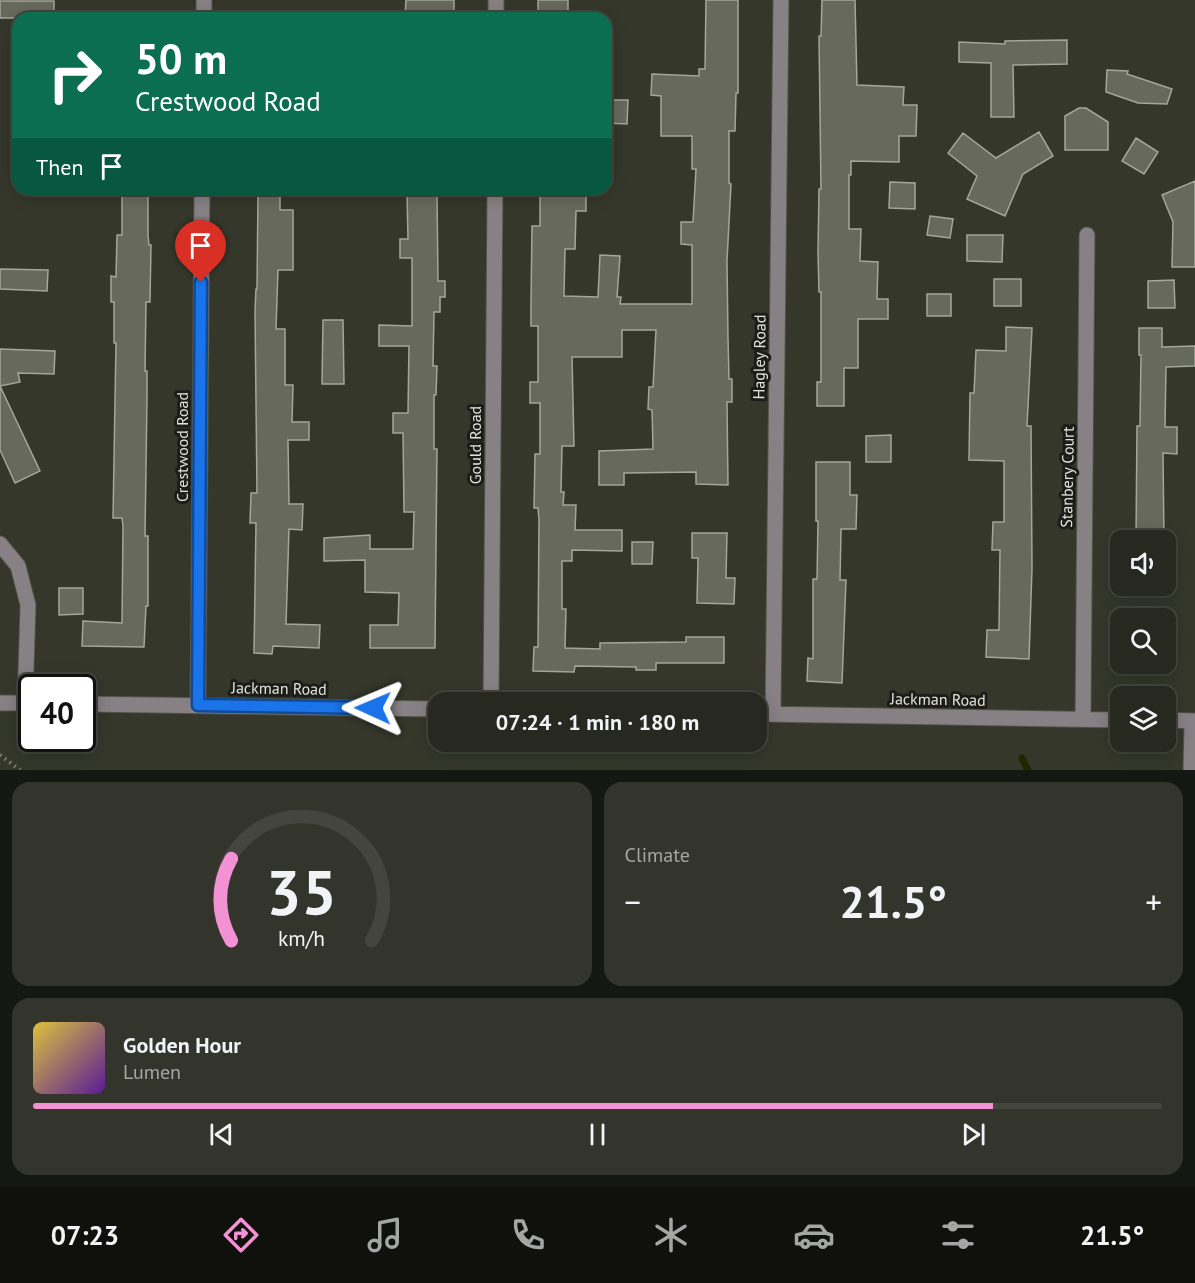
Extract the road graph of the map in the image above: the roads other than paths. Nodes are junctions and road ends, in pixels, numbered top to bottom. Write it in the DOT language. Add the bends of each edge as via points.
graph roads {
  1 [pos="781,0"];
  2 [pos="202,195"];
  3 [pos="495,195"];
  4 [pos="1087,236"];
  5 [pos="0,544"];
  6 [pos="28,674"];
  7 [pos="492,692"];
  8 [pos="0,703"];
  9 [pos="18,703"];
  10 [pos="96,704"];
  11 [pos="198,705"];
  12 [pos="428,709"];
  13 [pos="767,714"];
  14 [pos="773,714"];
  15 [pos="1083,719"];
  16 [pos="1110,720"];
  17 [pos="1176,720"];
  18 [pos="1194,721"];
  19 [pos="1191,770"];
  1 -- 14 [label="street, Hagley Road"];
  2 -- 11 [label="street, Crestwood Road"];
  3 -- 7 [label="street, Gould Road"];
  4 -- 15 [label="street, Stanbery Court"];
  5 -- 6 [label="street" via="18,566 28,605"];
  8 -- 9 [label="street"];
  10 -- 11 [label="street, Jackman Road"];
  11 -- 12 [label="street, Jackman Road"];
  13 -- 14 [label="street, Jackman Road"];
  14 -- 15 [label="street, Jackman Road"];
  15 -- 16 [label="street, Jackman Road"];
  17 -- 18 [label="street"];
  18 -- 19 [label="street"];
}
